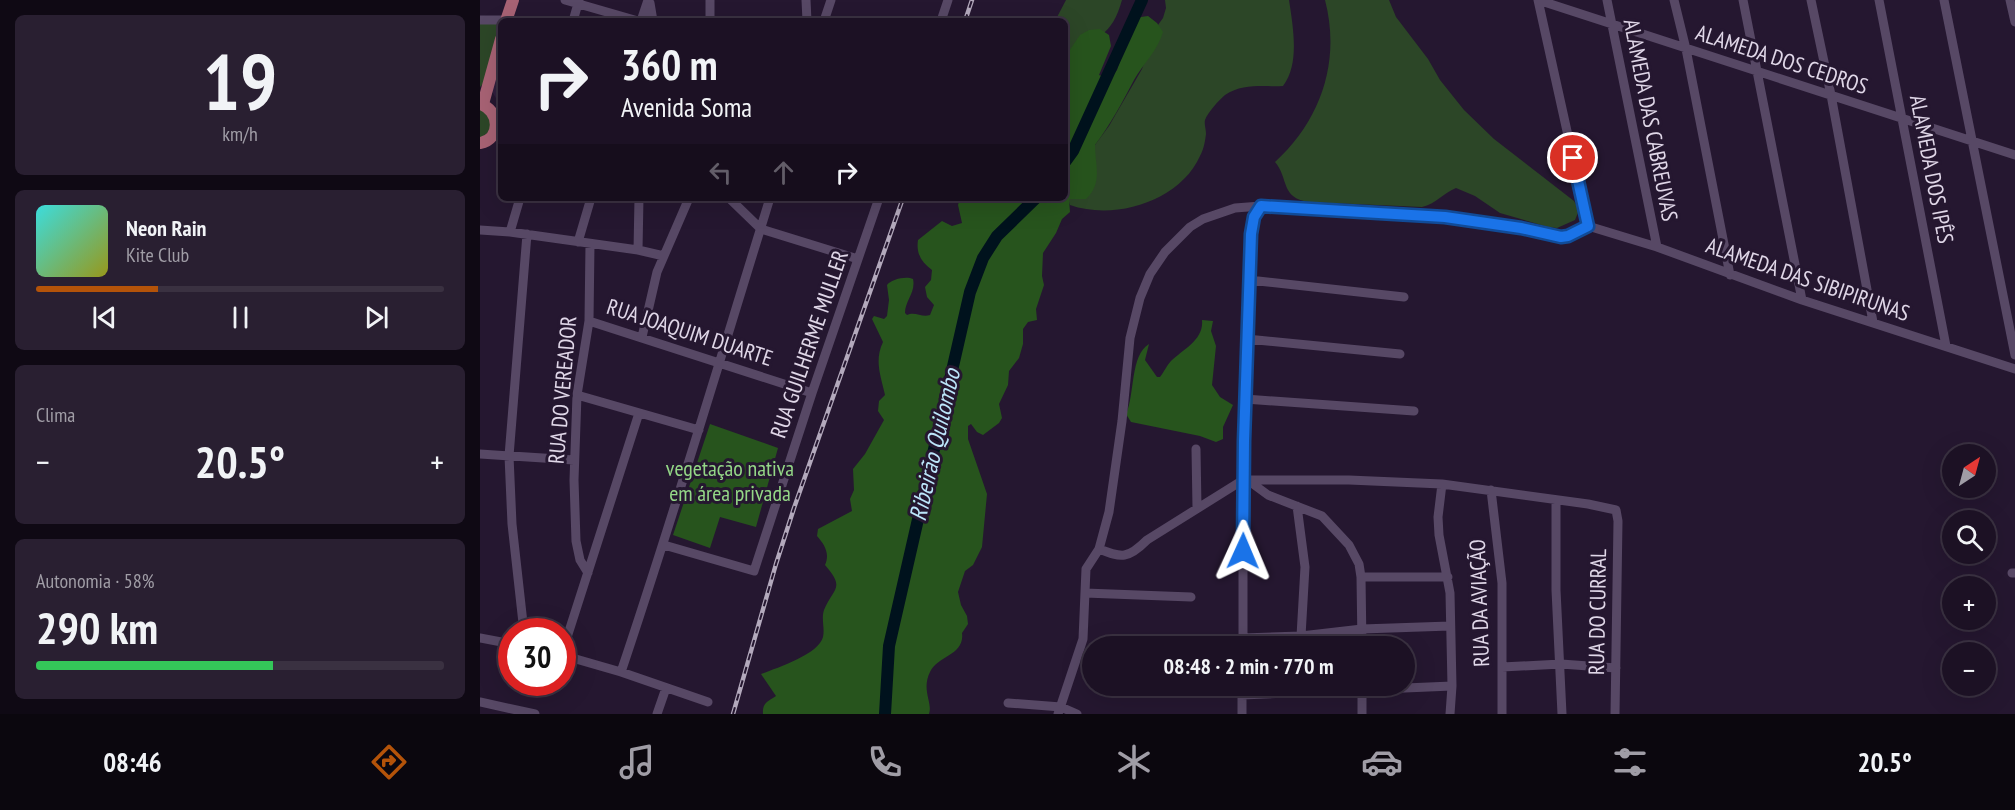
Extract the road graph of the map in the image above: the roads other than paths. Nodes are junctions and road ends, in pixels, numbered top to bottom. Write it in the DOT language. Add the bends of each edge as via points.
graph roads {
  1 [pos="513,0"];
  2 [pos="565,0"];
  3 [pos="649,0"];
  4 [pos="710,0"];
  5 [pos="806,0"];
  6 [pos="831,0"];
  7 [pos="948,0"];
  8 [pos="1538,0"];
  9 [pos="1607,0"];
  10 [pos="1674,0"];
  11 [pos="1743,0"];
  12 [pos="1811,0"];
  13 [pos="1879,0"];
  14 [pos="1944,0"];
  15 [pos="2013,0"];
  16 [pos="579,2"];
  17 [pos="507,18"];
  18 [pos="574,18"];
  19 [pos="630,18"];
  20 [pos="641,18"];
  21 [pos="652,18"];
  22 [pos="710,18"];
  23 [pos="807,18"];
  24 [pos="825,18"];
  25 [pos="942,18"];
  26 [pos="480,20"];
  27 [pos="498,21"];
  28 [pos="2015,22"];
  29 [pos="1612,24"];
  30 [pos="498,49"];
  31 [pos="1686,49"];
  32 [pos="1759,71"];
  33 [pos="1831,95"];
  34 [pos="482,104"];
  35 [pos="1901,117"];
  36 [pos="498,126"];
  37 [pos="498,130"];
  38 [pos="1973,141"];
  39 [pos="482,146"];
  40 [pos="2015,155"];
  41 [pos="519,201"];
  42 [pos="590,201"];
  43 [pos="639,201"];
  44 [pos="688,201"];
  45 [pos="732,201"];
  46 [pos="769,201"];
  47 [pos="878,201"];
  48 [pos="1261,206"];
  49 [pos="1588,226"];
  50 [pos="761,229"];
  51 [pos="480,230"];
  52 [pos="510,232"];
  53 [pos="527,234"];
  54 [pos="579,242"];
  55 [pos="590,244"];
  56 [pos="1656,247"];
  57 [pos="638,250"];
  58 [pos="664,256"];
  59 [pos="858,259"];
  60 [pos="1730,275"];
  61 [pos="1249,280"];
  62 [pos="1404,297"];
  63 [pos="1802,300"];
  64 [pos="589,321"];
  65 [pos="1873,322"];
  66 [pos="642,337"];
  67 [pos="1247,339"];
  68 [pos="1946,346"];
  69 [pos="1401,354"];
  70 [pos="2015,355"];
  71 [pos="719,361"];
  72 [pos="2015,369"];
  73 [pos="812,393"];
  74 [pos="577,395"];
  75 [pos="1245,399"];
  76 [pos="1414,411"];
  77 [pos="639,413"];
  78 [pos="699,430"];
  79 [pos="1196,449"];
  80 [pos="480,454"];
  81 [pos="509,456"];
  82 [pos="574,460"];
  83 [pos="1246,480"];
  84 [pos="1442,483"];
  85 [pos="1491,490"];
  86 [pos="1556,500"];
  87 [pos="1297,506"];
  88 [pos="1197,508"];
  89 [pos="664,544"];
  90 [pos="1099,549"];
  91 [pos="588,573"];
  92 [pos="1361,577"];
  93 [pos="1448,577"];
  94 [pos="1085,593"];
  95 [pos="1191,597"];
  96 [pos="522,618"];
  97 [pos="574,618"];
  98 [pos="1450,626"];
  99 [pos="1362,629"];
  100 [pos="1243,636"];
  101 [pos="1300,636"];
  102 [pos="1362,636"];
  103 [pos="480,638"];
  104 [pos="498,641"];
  105 [pos="576,658"];
  106 [pos="1561,664"];
  107 [pos="1502,667"];
  108 [pos="1616,668"];
  109 [pos="621,672"];
  110 [pos="1452,686"];
  111 [pos="1415,687"];
  112 [pos="666,688"];
  113 [pos="1242,696"];
  114 [pos="1362,696"];
  115 [pos="480,702"];
  116 [pos="708,702"];
  117 [pos="1008,704"];
  118 [pos="1060,710"];
  119 [pos="535,714"];
  120 [pos="657,714"];
  121 [pos="1077,714"];
  122 [pos="1242,714"];
  123 [pos="1362,714"];
  124 [pos="1450,714"];
  125 [pos="1502,714"];
  126 [pos="1562,714"];
  127 [pos="1615,714"];
  1 -- 17 [label="main road"];
  2 -- 16 [label="street"];
  3 -- 20 [label="street"];
  3 -- 21 [label="street"];
  4 -- 22 [label="street"];
  5 -- 23 [label="street"];
  6 -- 24 [label="street"];
  7 -- 25 [label="street"];
  8 -- 29 [label="street, ALAMEDA DOS CEDROS"];
  8 -- 49 [label="street"];
  9 -- 29 [label="street, ALAMEDA DAS CABREUVAS"];
  10 -- 31 [label="street"];
  11 -- 32 [label="street"];
  12 -- 33 [label="street"];
  13 -- 35 [label="street, ALAMEDA DOS IPÊS"];
  14 -- 38 [label="street"];
  15 -- 28 [label="street"];
  16 -- 18 [label="street"];
  16 -- 19 [label="street"];
  26 -- 27 [label="street"];
  29 -- 31 [label="street, ALAMEDA DOS CEDROS"];
  29 -- 56 [label="street, ALAMEDA DAS CABREUVAS"];
  30 -- 34 [label="main road"];
  31 -- 32 [label="street, ALAMEDA DOS CEDROS"];
  31 -- 60 [label="street"];
  32 -- 33 [label="street, ALAMEDA DOS CEDROS"];
  32 -- 63 [label="street"];
  33 -- 35 [label="street, ALAMEDA DOS CEDROS"];
  33 -- 65 [label="street"];
  34 -- 36 [label="main road" via="495,115"];
  35 -- 38 [label="street, ALAMEDA DOS CEDROS"];
  35 -- 68 [label="street, ALAMEDA DOS IPÊS"];
  37 -- 39 [label="main road"];
  38 -- 40 [label="street, ALAMEDA DOS CEDROS"];
  38 -- 70 [label="street"];
  41 -- 52 [label="street"];
  42 -- 54 [label="street"];
  43 -- 57 [label="street"];
  44 -- 58 [label="street"];
  45 -- 50 [label="street"];
  46 -- 50 [label="street"];
  47 -- 59 [label="street, RUA GUILHERME MULLER"];
  48 -- 49 [label="street" via="1445,217 1561,237"];
  48 -- 61 [label="street" via="1252,227"];
  48 -- 90 [label="street" via="1235,208 1203,219 1165,252 1150,274 1134,316 1109,512"];
  49 -- 56 [label="street, ALAMEDA DAS SIBIPIRUNAS"];
  50 -- 59 [label="street"];
  50 -- 71 [label="street"];
  51 -- 52 [label="street"];
  52 -- 53 [label="street"];
  53 -- 54 [label="street"];
  53 -- 81 [label="street"];
  54 -- 55 [label="street"];
  55 -- 57 [label="street"];
  55 -- 64 [label="street, RUA DO VEREADOR"];
  56 -- 60 [label="street, ALAMEDA DAS SIBIPIRUNAS"];
  57 -- 58 [label="street"];
  58 -- 66 [label="street" via="653,284"];
  59 -- 73 [label="street, RUA GUILHERME MULLER"];
  60 -- 63 [label="street, ALAMEDA DAS SIBIPIRUNAS"];
  61 -- 62 [label="street"];
  61 -- 67 [label="street"];
  63 -- 65 [label="street, ALAMEDA DAS SIBIPIRUNAS"];
  64 -- 66 [label="street, RUA JOAQUIM DUARTE"];
  64 -- 74 [label="street, RUA DO VEREADOR"];
  65 -- 68 [label="street, ALAMEDA DAS SIBIPIRUNAS"];
  66 -- 71 [label="street, RUA JOAQUIM DUARTE"];
  67 -- 69 [label="street"];
  67 -- 75 [label="street"];
  68 -- 72 [label="street, ALAMEDA DAS SIBIPIRUNAS"];
  71 -- 73 [label="street, RUA JOAQUIM DUARTE"];
  71 -- 78 [label="street"];
  73 -- 89 [label="street, RUA GUILHERME MULLER" via="754,571"];
  74 -- 77 [label="street"];
  74 -- 82 [label="street, RUA DO VEREADOR"];
  75 -- 76 [label="street"];
  75 -- 83 [label="street"];
  77 -- 78 [label="street"];
  77 -- 91 [label="street"];
  78 -- 89 [label="street"];
  79 -- 88 [label="street"];
  80 -- 81 [label="street"];
  81 -- 82 [label="street"];
  81 -- 96 [label="street"];
  82 -- 91 [label="street, RUA DO VEREADOR" via="576,541"];
  83 -- 84 [label="street"];
  83 -- 87 [label="street" via="1268,495"];
  83 -- 88 [label="street"];
  83 -- 100 [label="street"];
  84 -- 85 [label="street"];
  84 -- 93 [label="street" via="1439,535"];
  85 -- 86 [label="street"];
  85 -- 107 [label="street, RUA DA AVIAÇÃO" via="1502,583"];
  86 -- 106 [label="street"];
  86 -- 108 [label="street, RUA DO CURRAL" via="1618,513"];
  87 -- 92 [label="street" via="1322,516 1342,535 1355,555"];
  87 -- 101 [label="street" via="1305,567"];
  88 -- 90 [label="street" via="1146,540 1135,553 1117,556"];
  89 -- 109 [label="street"];
  90 -- 94 [label="street" via="1086,569"];
  91 -- 97 [label="street"];
  92 -- 93 [label="street"];
  92 -- 99 [label="street"];
  93 -- 98 [label="street"];
  94 -- 95 [label="street"];
  94 -- 118 [label="street" via="1083,639"];
  98 -- 99 [label="street"];
  98 -- 110 [label="street"];
  99 -- 101 [label="street"];
  99 -- 102 [label="street"];
  103 -- 104 [label="street"];
  105 -- 109 [label="street"];
  106 -- 107 [label="street"];
  106 -- 108 [label="street"];
  106 -- 126 [label="street"];
  107 -- 125 [label="street, RUA DA AVIAÇÃO"];
  108 -- 127 [label="street, RUA DO CURRAL"];
  109 -- 112 [label="street"];
  110 -- 111 [label="street"];
  110 -- 124 [label="street"];
  112 -- 116 [label="street"];
  112 -- 120 [label="street"];
  113 -- 122 [label="street"];
  114 -- 123 [label="street"];
  115 -- 119 [label="street"];
  117 -- 118 [label="street"];
  118 -- 121 [label="street"];
}
